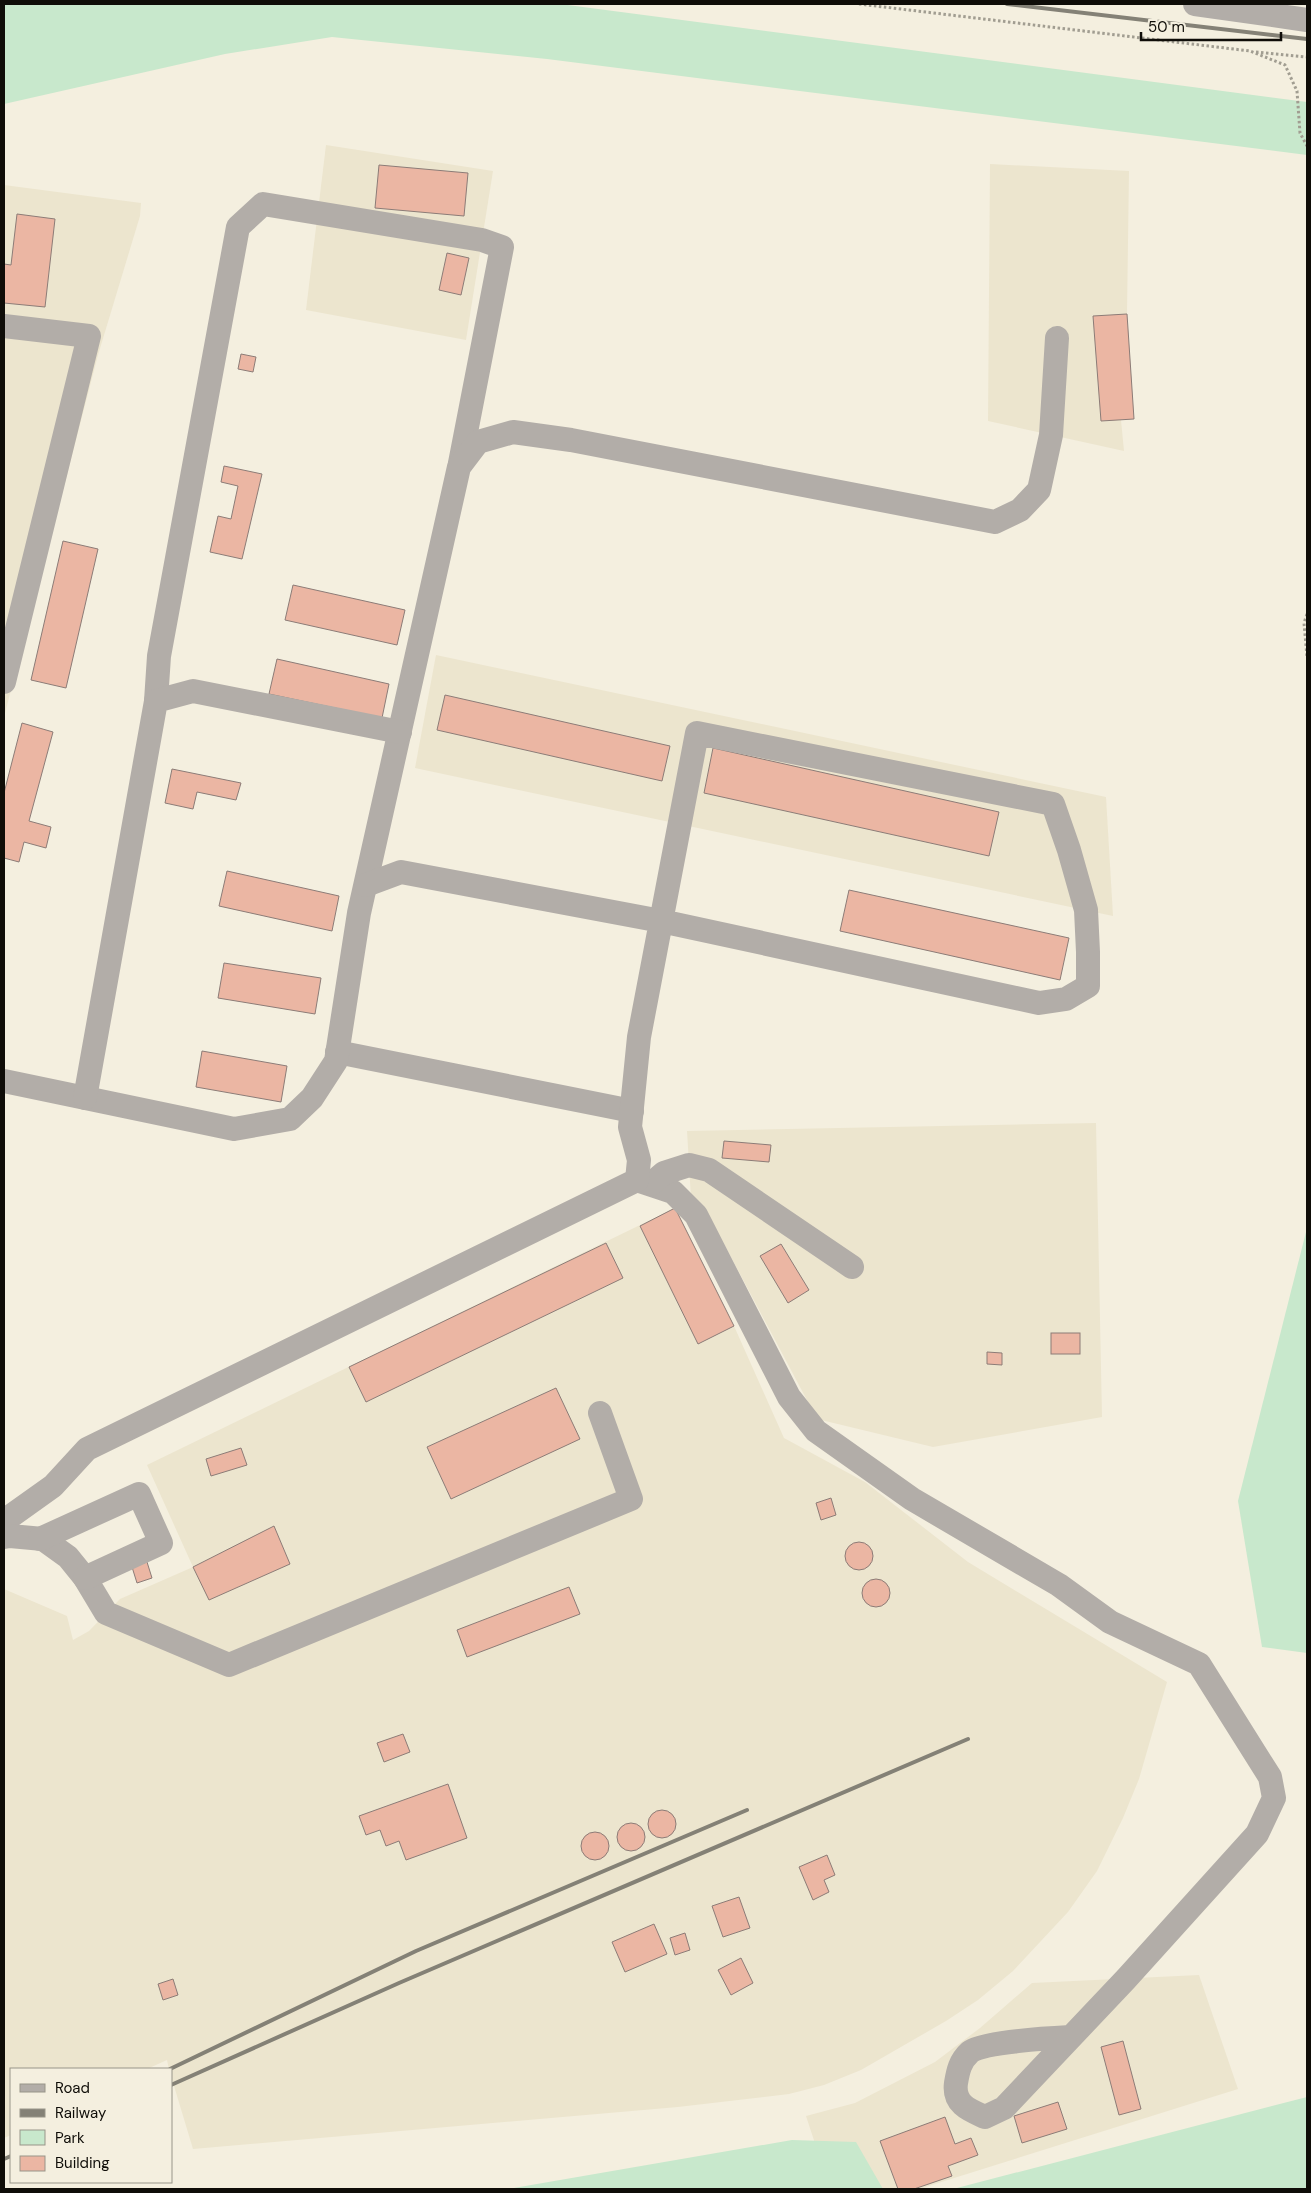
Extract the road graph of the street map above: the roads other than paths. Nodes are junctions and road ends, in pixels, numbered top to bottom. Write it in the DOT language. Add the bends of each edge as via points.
graph roads {
  1 [pos="1195,4"];
  2 [pos="1307,20"];
  3 [pos="4,326"];
  4 [pos="1057,338"];
  5 [pos="459,467"];
  6 [pos="4,682"];
  7 [pos="156,701"];
  8 [pos="400,732"];
  9 [pos="366,885"];
  10 [pos="661,921"];
  11 [pos="337,1052"];
  12 [pos="4,1080"];
  13 [pos="85,1098"];
  14 [pos="632,1111"];
  15 [pos="644,1182"];
  16 [pos="852,1267"];
  17 [pos="600,1412"];
  18 [pos="4,1521"];
  19 [pos="4,1537"];
  20 [pos="40,1538"];
  21 [pos="85,1578"];
  22 [pos="1070,2037"];
  1 -- 2 [label="street"];
  3 -- 6 [label="street" via="89,336"];
  4 -- 5 [label="street" via="1051,435 1038,490 1020,510 995,522 571,440 513,432 478,442"];
  5 -- 7 [label="street" via="502,247 482,240 263,204 238,227 159,656"];
  5 -- 8 [label="street"];
  7 -- 8 [label="street" via="193,691"];
  7 -- 13 [label="street"];
  8 -- 9 [label="street"];
  9 -- 10 [label="street" via="400,872"];
  9 -- 11 [label="street"];
  10 -- 10 [label="street" via="697,733 1053,804 1086,910 1088,986 1066,1000 1040,1003"];
  10 -- 14 [label="street" via="639,1037"];
  11 -- 13 [label="street" via="336,1061 312,1098 290,1119 234,1128"];
  11 -- 14 [label="street"];
  12 -- 13 [label="street"];
  14 -- 15 [label="street" via="630,1127"];
  15 -- 16 [label="street" via="689,1164 709,1170"];
  15 -- 18 [label="street" via="87,1448 53,1486"];
  15 -- 22 [label="street" via="673,1192 696,1215 790,1397 816,1431 912,1499 1059,1586 1110,1622 1198,1664 1270,1777 1274,1798 1257,1834"];
  17 -- 21 [label="street" via="631,1499 229,1665 106,1613"];
  19 -- 20 [label="street"];
  20 -- 21 [label="street" via="68,1557"];
  20 -- 21 [label="street" via="139,1494 161,1543"];
  22 -- 22 [label="street" via="1004,2108 985,2117 962,2106 955,2091 959,2066 972,2051 1027,2039"];
}
